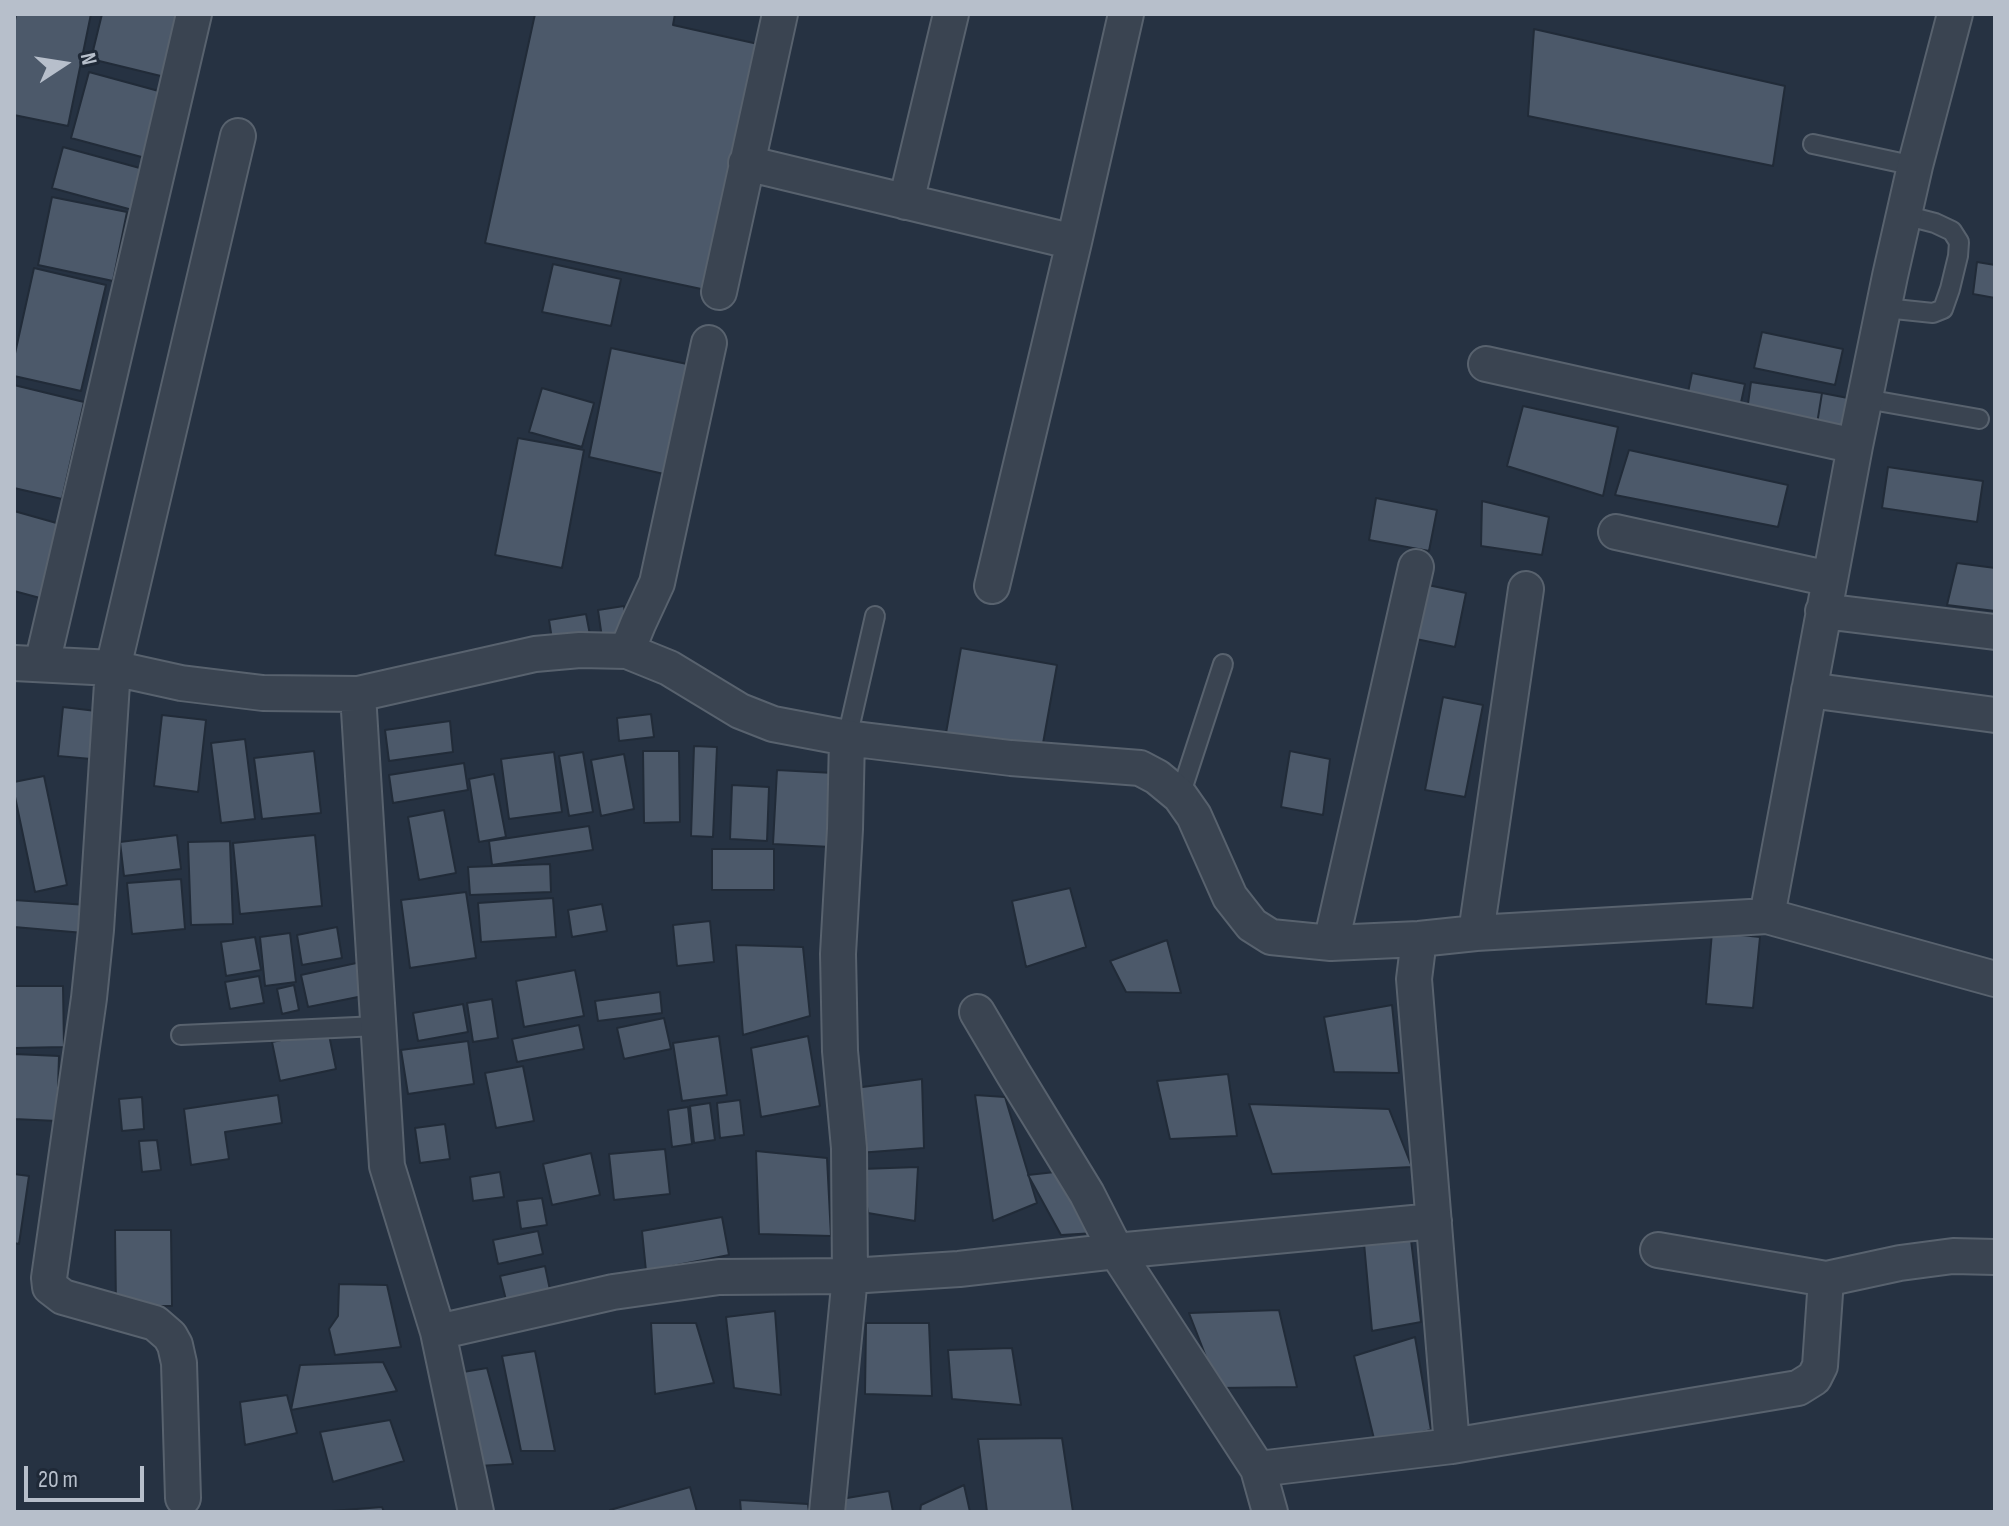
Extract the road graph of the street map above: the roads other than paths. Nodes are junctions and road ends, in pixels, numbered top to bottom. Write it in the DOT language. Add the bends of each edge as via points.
graph roads {
  1 [pos="194,14"];
  2 [pos="780,14"];
  3 [pos="951,14"];
  4 [pos="1126,14"];
  5 [pos="1955,14"];
  6 [pos="238,136"];
  7 [pos="1813,144"];
  8 [pos="746,163"];
  9 [pos="1915,166"];
  10 [pos="906,202"];
  11 [pos="1904,215"];
  12 [pos="1074,242"];
  13 [pos="719,292"];
  14 [pos="1885,308"];
  15 [pos="709,343"];
  16 [pos="1486,364"];
  17 [pos="1866,399"];
  18 [pos="1979,419"];
  19 [pos="1855,446"];
  20 [pos="1616,532"];
  21 [pos="1416,567"];
  22 [pos="992,586"];
  23 [pos="1526,589"];
  24 [pos="1826,595"];
  25 [pos="875,616"];
  26 [pos="1995,632"];
  27 [pos="632,637"];
  28 [pos="28,664"];
  29 [pos="1223,664"];
  30 [pos="113,668"];
  31 [pos="1809,690"];
  32 [pos="358,694"];
  33 [pos="1995,715"];
  34 [pos="847,738"];
  35 [pos="1180,796"];
  36 [pos="1767,916"];
  37 [pos="1476,933"];
  38 [pos="1419,939"];
  39 [pos="1331,943"];
  40 [pos="1995,979"];
  41 [pos="977,1012"];
  42 [pos="378,1026"];
  43 [pos="181,1035"];
  44 [pos="1434,1221"];
  45 [pos="1658,1250"];
  46 [pos="1116,1251"];
  47 [pos="1995,1257"];
  48 [pos="850,1276"];
  49 [pos="1826,1279"];
  50 [pos="438,1332"];
  51 [pos="1452,1446"];
  52 [pos="1258,1469"];
  53 [pos="183,1498"];
  54 [pos="476,1512"];
  55 [pos="827,1512"];
  56 [pos="1270,1512"];
  1 -- 28 [label="street"];
  2 -- 8 [label="street"];
  3 -- 10 [label="street"];
  4 -- 12 [label="street"];
  5 -- 9 [label="street"];
  6 -- 30 [label="street"];
  7 -- 9 [label="lane"];
  8 -- 10 [label="street"];
  8 -- 13 [label="street"];
  9 -- 11 [label="street"];
  10 -- 12 [label="street"];
  11 -- 14 [label="street"];
  11 -- 14 [label="lane" via="1952,231 1959,242 1958,256 1943,309 1933,313"];
  12 -- 22 [label="street"];
  14 -- 17 [label="street"];
  15 -- 27 [label="street" via="657,583"];
  16 -- 19 [label="street"];
  17 -- 18 [label="lane"];
  17 -- 19 [label="street"];
  19 -- 24 [label="street"];
  20 -- 24 [label="street"];
  21 -- 39 [label="street"];
  23 -- 37 [label="street"];
  24 -- 26 [label="street"];
  24 -- 31 [label="street"];
  25 -- 34 [label="lane"];
  27 -- 32 [label="street"];
  27 -- 34 [label="street" via="669,668 740,711 773,724"];
  28 -- 30 [label="street"];
  29 -- 35 [label="lane"];
  30 -- 32 [label="street" via="263,693"];
  30 -- 53 [label="street" via="89,998 49,1278 50,1287 63,1297 155,1323 170,1336 179,1363"];
  31 -- 33 [label="street"];
  31 -- 36 [label="street"];
  32 -- 42 [label="street"];
  34 -- 35 [label="street" via="1140,768"];
  34 -- 48 [label="street" via="838,954"];
  35 -- 39 [label="street" via="1230,897 1252,925 1271,937"];
  36 -- 37 [label="street"];
  36 -- 40 [label="street"];
  37 -- 38 [label="street"];
  38 -- 39 [label="street"];
  38 -- 44 [label="street" via="1414,979"];
  41 -- 46 [label="street"];
  42 -- 43 [label="lane"];
  42 -- 50 [label="street" via="387,1166"];
  44 -- 46 [label="street"];
  44 -- 51 [label="street"];
  45 -- 49 [label="street"];
  46 -- 48 [label="street"];
  46 -- 52 [label="street"];
  47 -- 49 [label="street" via="1953,1256"];
  48 -- 50 [label="street" via="719,1277 613,1292"];
  48 -- 55 [label="street"];
  49 -- 51 [label="street" via="1820,1366 1814,1378 1798,1388"];
  50 -- 54 [label="street"];
  51 -- 52 [label="street"];
  52 -- 56 [label="street"];
}
